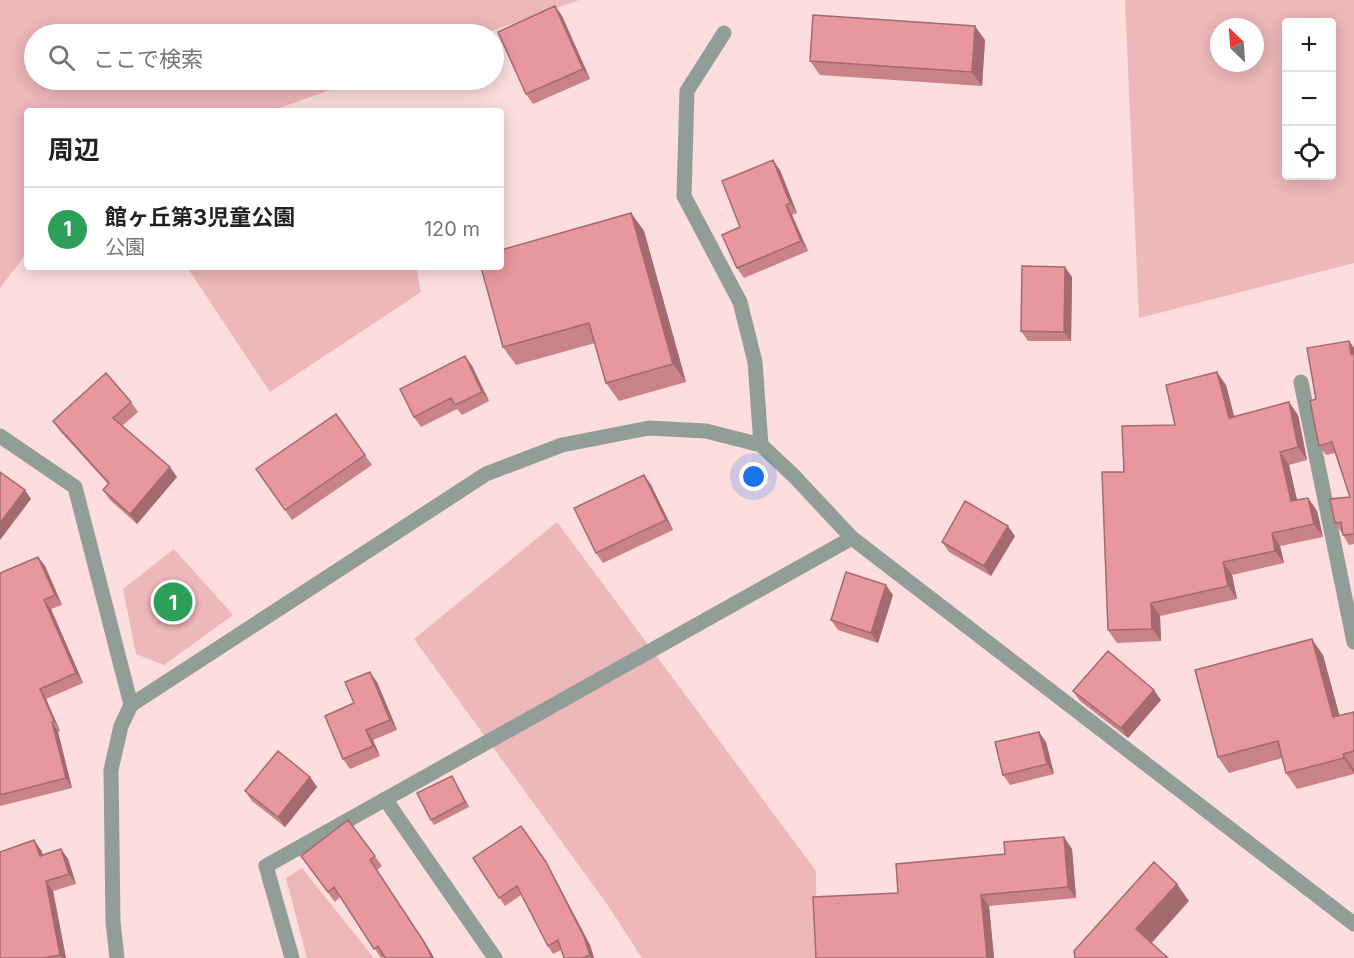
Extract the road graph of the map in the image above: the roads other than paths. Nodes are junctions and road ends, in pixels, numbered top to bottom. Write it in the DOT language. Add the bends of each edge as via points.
graph roads {
  1 [pos="724,33"];
  2 [pos="1301,381"];
  3 [pos="0,436"];
  4 [pos="761,445"];
  5 [pos="852,538"];
  6 [pos="1354,642"];
  7 [pos="131,705"];
  8 [pos="385,799"];
  9 [pos="1354,924"];
  10 [pos="117,958"];
  11 [pos="292,958"];
  12 [pos="495,958"];
  1 -- 4 [label="street" via="687,91 684,196 740,302 755,362"];
  2 -- 6 [label="street"];
  3 -- 7 [label="street" via="75,487"];
  4 -- 5 [label="street"];
  4 -- 7 [label="street" via="706,431 649,428 562,445 486,474"];
  5 -- 8 [label="street"];
  5 -- 9 [label="street"];
  7 -- 10 [label="street" via="121,726 111,770"];
  8 -- 11 [label="street" via="266,866"];
  8 -- 12 [label="street"];
}
